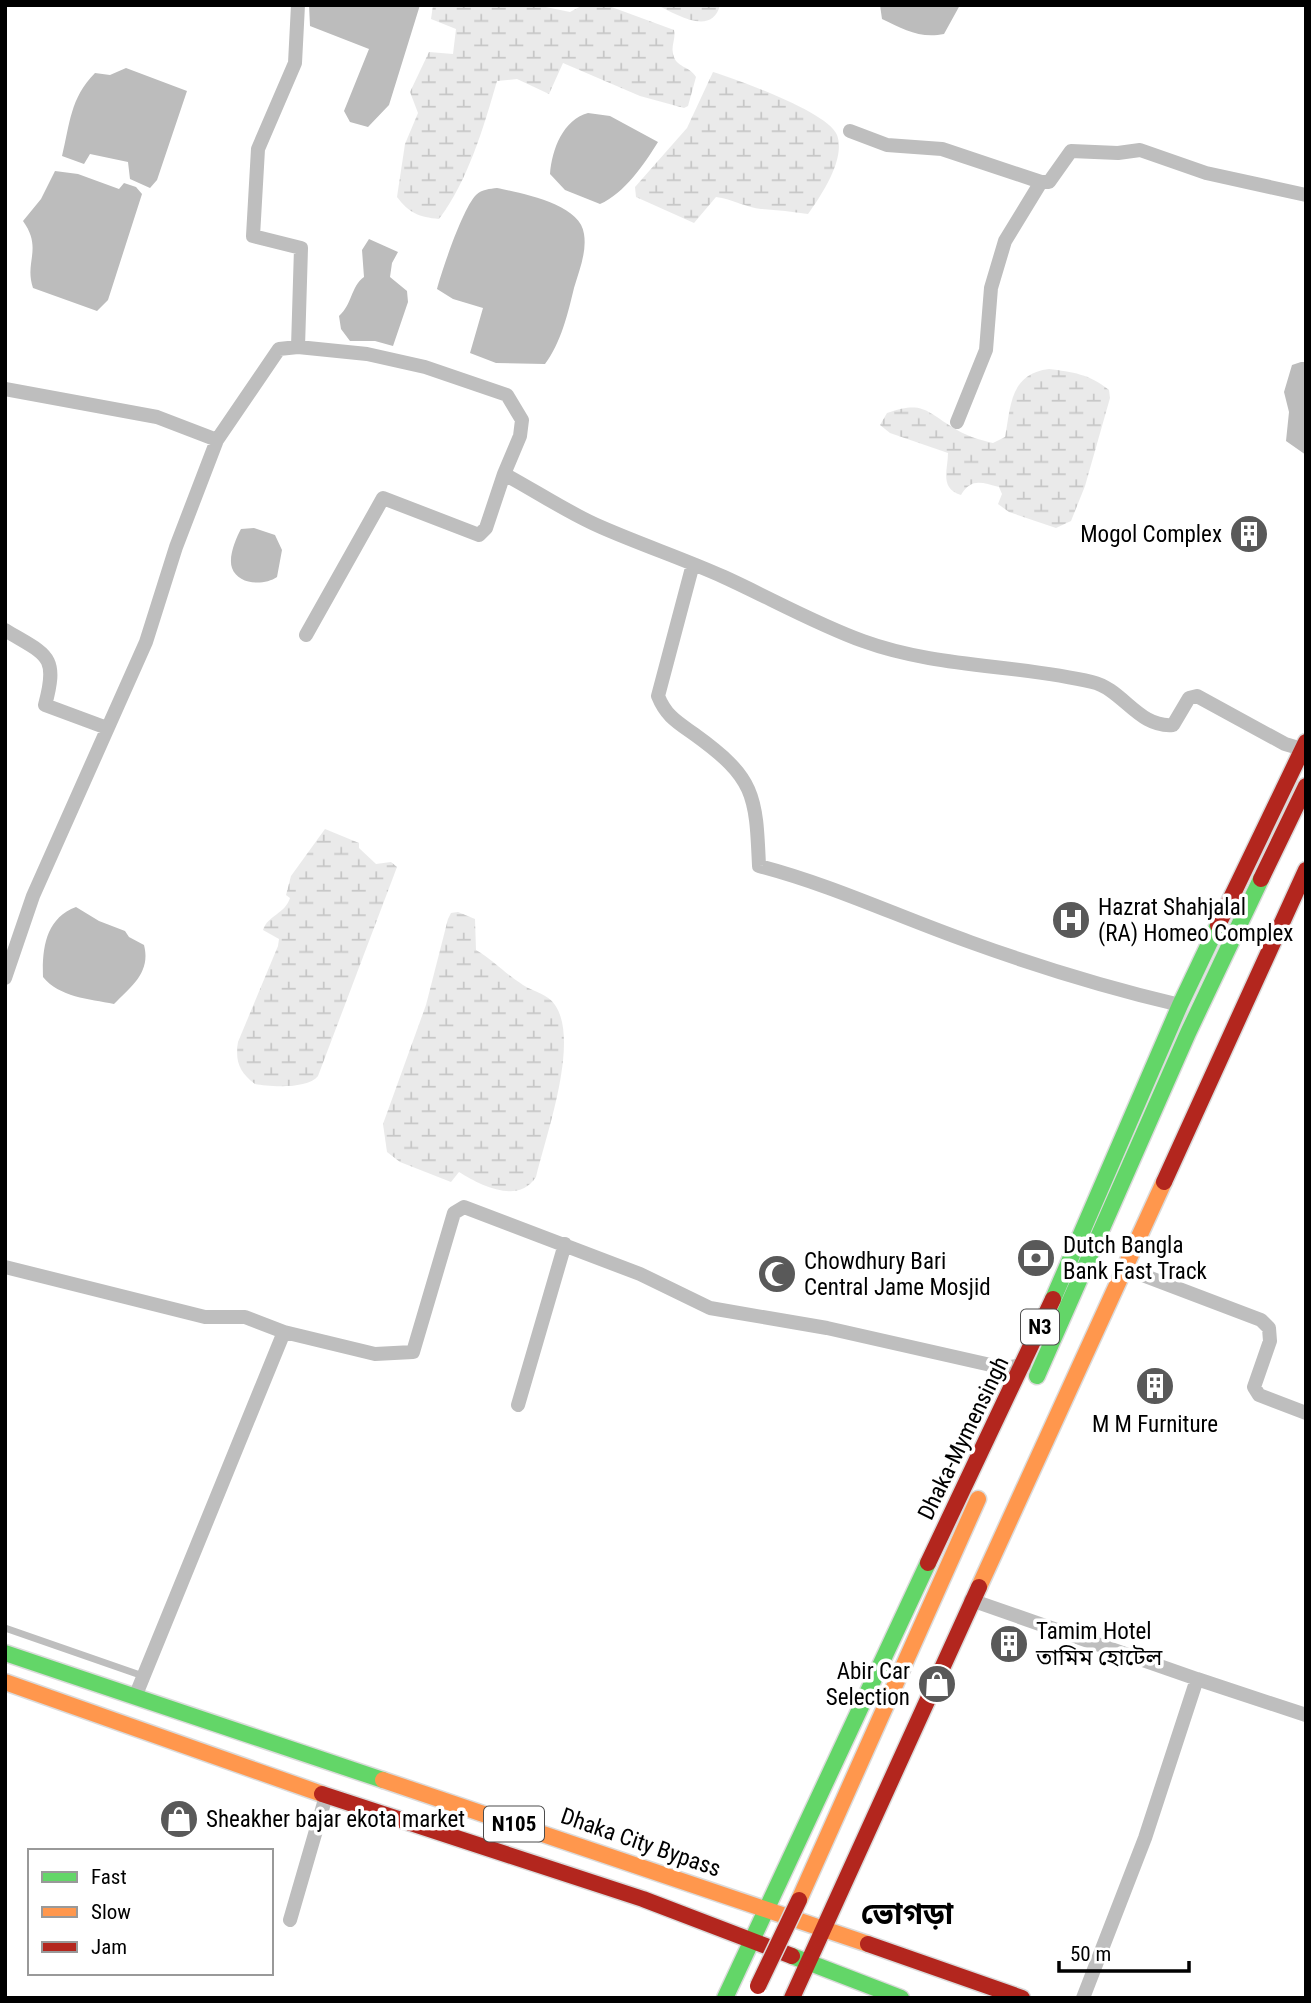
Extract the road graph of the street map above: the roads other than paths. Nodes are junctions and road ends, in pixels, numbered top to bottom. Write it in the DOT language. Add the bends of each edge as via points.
graph roads {
  1 [pos="298,5"];
  2 [pos="850,131"];
  3 [pos="1041,182"];
  4 [pos="1306,195"];
  5 [pos="298,347"];
  6 [pos="5,389"];
  7 [pos="957,422"];
  8 [pos="217,440"];
  9 [pos="504,474"];
  10 [pos="693,564"];
  11 [pos="5,630"];
  12 [pos="306,635"];
  13 [pos="107,728"];
  14 [pos="1304,745"];
  15 [pos="1306,786"];
  16 [pos="1306,870"];
  17 [pos="5,978"];
  18 [pos="1180,1005"];
  19 [pos="565,1244"];
  20 [pos="5,1268"];
  21 [pos="1124,1268"];
  22 [pos="284,1332"];
  23 [pos="1024,1365"];
  24 [pos="1033,1385"];
  25 [pos="518,1405"];
  26 [pos="1306,1413"];
  27 [pos="985,1483"];
  28 [pos="971,1600"];
  29 [pos="5,1628"];
  30 [pos="5,1653"];
  31 [pos="144,1676"];
  32 [pos="1197,1679"];
  33 [pos="5,1682"];
  34 [pos="135,1697"];
  35 [pos="1306,1715"];
  36 [pos="326,1796"];
  37 [pos="765,1908"];
  38 [pos="290,1920"];
  39 [pos="823,1929"];
  40 [pos="752,1940"];
  41 [pos="809,1961"];
  42 [pos="758,1986"];
  43 [pos="725,1998"];
  44 [pos="792,1998"];
  45 [pos="901,1998"];
  46 [pos="1022,1998"];
  47 [pos="1083,1998"];
  1 -- 5 [label="street" via="295,63 258,149 253,236 302,248"];
  2 -- 3 [label="street" via="887,145 942,149"];
  3 -- 4 [label="street" via="1049,182 1071,151 1140,150 1206,173"];
  3 -- 7 [label="street" via="1005,242 991,288 986,349"];
  5 -- 8 [label="street" via="279,349"];
  5 -- 9 [label="street" via="367,354 425,367 507,395 522,419"];
  6 -- 8 [label="street" via="157,417"];
  8 -- 13 [label="street" via="146,642"];
  9 -- 10 [label="street" via="598,526"];
  9 -- 12 [label="street" via="486,528 479,535 383,498"];
  10 -- 14 [label="street" via="864,642 950,663 1016,668 1094,682 1112,689 1130,707 1163,726 1173,725 1189,698 1198,696 1285,744"];
  10 -- 18 [label="street" via="658,696 665,713 729,760 744,779 756,812 759,866 836,889 968,942 1096,985"];
  11 -- 13 [label="street" via="44,653 53,675 44,705"];
  13 -- 17 [label="street" via="33,895"];
  14 -- 18 [label="highway, Dhaka-Mymensingh / N3"];
  15 -- 24 [label="highway" via="1188,1033"];
  16 -- 21 [label="highway, N3"];
  18 -- 23 [label="highway, Dhaka-Mymensingh / N3"];
  19 -- 22 [label="street" via="464,1207 454,1213 413,1352 375,1354"];
  19 -- 23 [label="street" via="710,1308 827,1328 1004,1368"];
  19 -- 25 [label="street"];
  20 -- 22 [label="street" via="205,1317 245,1317"];
  21 -- 26 [label="street" via="1261,1320 1269,1328 1270,1340 1254,1387 1259,1395"];
  21 -- 28 [label="highway, N3"];
  22 -- 31 [label="street"];
  23 -- 37 [label="highway, Dhaka-Mymensingh / N3"];
  27 -- 42 [label="highway, bridge"];
  28 -- 32 [label="street"];
  28 -- 39 [label="highway, N3"];
  29 -- 31 [label="lane"];
  30 -- 34 [label="highway, Dhaka City Bypass / N105"];
  31 -- 34 [label="street"];
  32 -- 35 [label="street"];
  32 -- 47 [label="street" via="1145,1838"];
  33 -- 36 [label="highway"];
  34 -- 37 [label="highway, Dhaka City Bypass / N105"];
  36 -- 38 [label="street"];
  36 -- 40 [label="highway" via="643,1899"];
  37 -- 39 [label="highway, Dhaka City Bypass / N105"];
  37 -- 40 [label="highway, Dhaka-Mymensingh / N3"];
  39 -- 41 [label="highway, N3"];
  39 -- 46 [label="highway, Dhaka City Bypass / N105"];
  40 -- 41 [label="highway"];
  40 -- 43 [label="highway, Dhaka-Mymensingh / N3"];
  41 -- 44 [label="highway, N3"];
  41 -- 45 [label="highway"];
}
